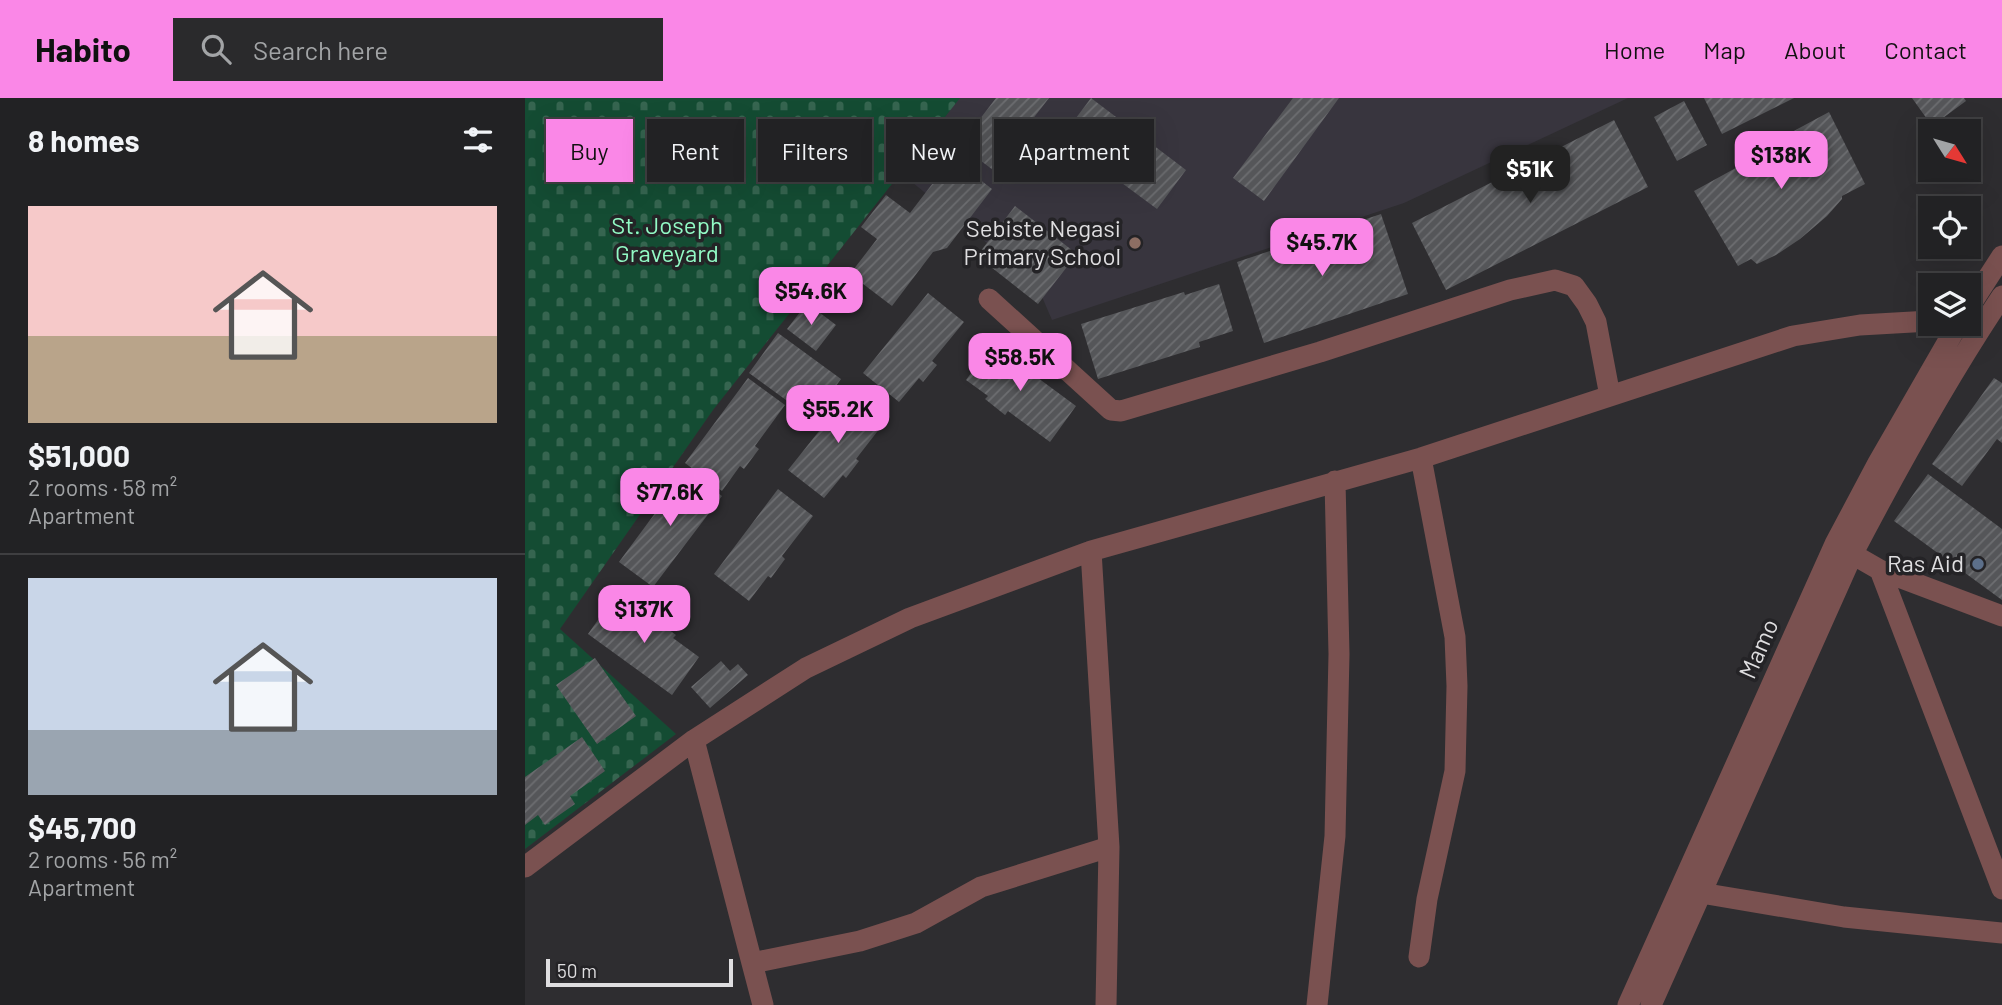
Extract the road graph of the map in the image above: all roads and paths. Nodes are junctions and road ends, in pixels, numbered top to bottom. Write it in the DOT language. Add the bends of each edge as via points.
graph roads {
  1 [pos="2002,256"];
  2 [pos="1981,288"];
  3 [pos="2002,296"];
  4 [pos="989,299"];
  5 [pos="1981,318"];
  6 [pos="1918,322"];
  7 [pos="1951,336"];
  8 [pos="1967,336"];
  9 [pos="1610,396"];
  10 [pos="1421,458"];
  11 [pos="1335,481"];
  12 [pos="1844,548"];
  13 [pos="1091,551"];
  14 [pos="1880,570"];
  15 [pos="2002,616"];
  16 [pos="694,740"];
  17 [pos="1109,847"];
  18 [pos="525,867"];
  19 [pos="2002,889"];
  20 [pos="1701,893"];
  21 [pos="2002,933"];
  22 [pos="1419,957"];
  23 [pos="753,964"];
  24 [pos="763,1005"];
  25 [pos="1106,1005"];
  26 [pos="1317,1005"];
  27 [pos="1628,1005"];
  28 [pos="1651,1005"];
  1 -- 2 [label="street"];
  3 -- 5 [label="street"];
  4 -- 9 [label="street" via="1111,410 1121,411 1555,280 1574,286 1587,304"];
  6 -- 9 [label="street" via="1860,324 1793,336"];
  7 -- 12 [label="street, Mamo" via="1878,463"];
  8 -- 12 [label="street" via="1891,480"];
  9 -- 10 [label="street"];
  10 -- 11 [label="street"];
  10 -- 22 [label="street" via="1455,637 1457,686 1455,771"];
  11 -- 13 [label="street"];
  11 -- 26 [label="street" via="1339,654 1335,836"];
  12 -- 14 [label="street"];
  12 -- 20 [label="street"];
  12 -- 27 [label="street, Mamo"];
  13 -- 16 [label="street" via="910,618 806,668"];
  13 -- 17 [label="street"];
  14 -- 15 [label="street"];
  14 -- 19 [label="street"];
  16 -- 18 [label="street"];
  16 -- 23 [label="street"];
  17 -- 23 [label="street" via="981,887 916,923 860,941"];
  17 -- 25 [label="street"];
  20 -- 21 [label="street" via="1845,917"];
  20 -- 28 [label="street"];
  23 -- 24 [label="street"];
}
